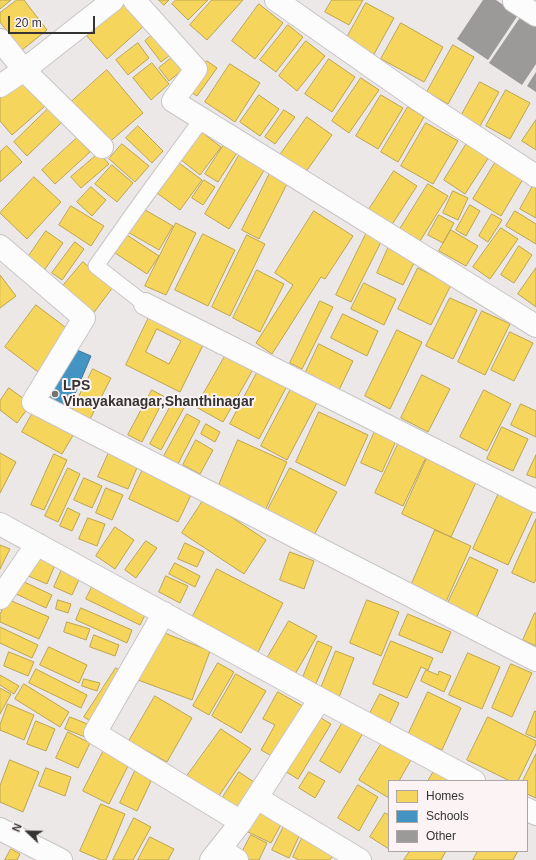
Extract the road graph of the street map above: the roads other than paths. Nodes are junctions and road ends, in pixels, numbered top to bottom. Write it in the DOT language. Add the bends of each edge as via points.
graph roads {
  1 [pos="113,0"];
  2 [pos="134,0"];
  3 [pos="276,0"];
  4 [pos="514,1"];
  5 [pos="536,15"];
  6 [pos="0,40"];
  7 [pos="24,70"];
  8 [pos="0,86"];
  9 [pos="202,119"];
  10 [pos="102,147"];
  11 [pos="536,176"];
  12 [pos="0,246"];
  13 [pos="145,304"];
  14 [pos="536,326"];
  15 [pos="536,501"];
  16 [pos="0,524"];
  17 [pos="37,544"];
  18 [pos="0,598"];
  19 [pos="164,614"];
  20 [pos="536,660"];
  21 [pos="320,700"];
  22 [pos="472,780"];
  23 [pos="257,798"];
  24 [pos="241,822"];
  25 [pos="0,829"];
  26 [pos="223,856"];
  27 [pos="61,860"];
  28 [pos="360,860"];
  1 -- 7 [label="street"];
  2 -- 9 [label="street" via="196,69 173,101"];
  3 -- 11 [label="street" via="416,98"];
  4 -- 5 [label="street"];
  6 -- 7 [label="street"];
  7 -- 8 [label="street"];
  7 -- 10 [label="street"];
  9 -- 13 [label="lane" via="96,266"];
  9 -- 14 [label="street"];
  12 -- 20 [label="street" via="84,318 33,402"];
  13 -- 15 [label="street"];
  16 -- 17 [label="street"];
  17 -- 18 [label="street"];
  17 -- 19 [label="street"];
  19 -- 21 [label="street"];
  19 -- 24 [label="street" via="95,733"];
  21 -- 22 [label="street"];
  21 -- 23 [label="street"];
  23 -- 24 [label="street"];
  23 -- 28 [label="street"];
  24 -- 26 [label="street"];
  25 -- 27 [label="street"];
}
